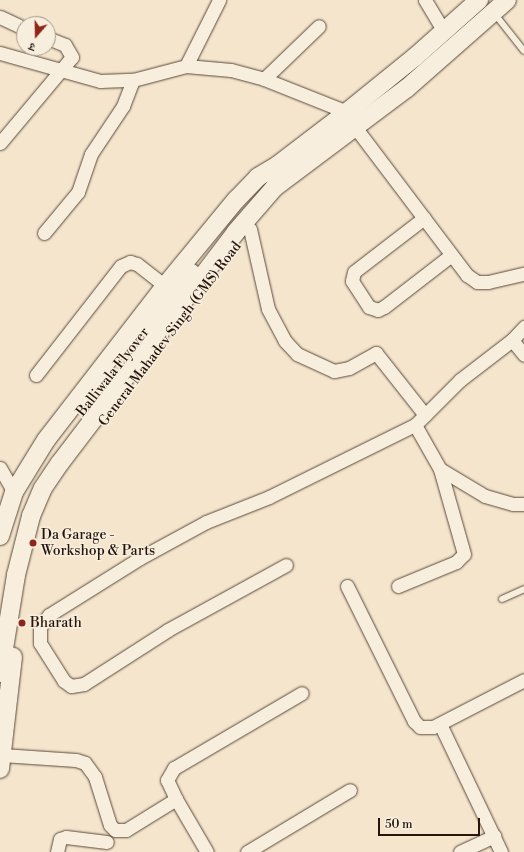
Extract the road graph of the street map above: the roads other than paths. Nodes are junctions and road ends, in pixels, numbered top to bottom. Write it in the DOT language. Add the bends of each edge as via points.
graph roads {
  1 [pos="219,0"];
  2 [pos="424,0"];
  3 [pos="479,0"];
  4 [pos="508,0"];
  5 [pos="494,13"];
  6 [pos="0,17"];
  7 [pos="16,24"];
  8 [pos="320,26"];
  9 [pos="444,32"];
  10 [pos="56,41"];
  11 [pos="524,51"];
  12 [pos="0,53"];
  13 [pos="186,66"];
  14 [pos="63,69"];
  15 [pos="264,79"];
  16 [pos="133,80"];
  17 [pos="351,120"];
  18 [pos="0,143"];
  19 [pos="276,177"];
  20 [pos="424,218"];
  21 [pos="250,229"];
  22 [pos="44,233"];
  23 [pos="450,256"];
  24 [pos="524,274"];
  25 [pos="165,286"];
  26 [pos="524,328"];
  27 [pos="512,340"];
  28 [pos="524,355"];
  29 [pos="36,374"];
  30 [pos="426,415"];
  31 [pos="415,425"];
  32 [pos="0,468"];
  33 [pos="440,470"];
  34 [pos="14,492"];
  35 [pos="524,504"];
  36 [pos="0,536"];
  37 [pos="286,565"];
  38 [pos="347,586"];
  39 [pos="398,586"];
  40 [pos="524,589"];
  41 [pos="502,599"];
  42 [pos="0,606"];
  43 [pos="0,673"];
  44 [pos="524,680"];
  45 [pos="302,693"];
  46 [pos="440,724"];
  47 [pos="1,762"];
  48 [pos="350,790"];
  49 [pos="176,799"];
  50 [pos="494,836"];
  51 [pos="107,842"];
  52 [pos="56,852"];
  53 [pos="207,852"];
  54 [pos="247,852"];
  55 [pos="460,852"];
  56 [pos="501,852"];
  1 -- 13 [label="street"];
  2 -- 9 [label="street"];
  3 -- 9 [label="street"];
  4 -- 5 [label="street, General Mahadev Singh (GMS) Road"];
  5 -- 11 [label="lane"];
  5 -- 17 [label="street, General Mahadev Singh (GMS) Road" via="408,88"];
  6 -- 7 [label="street"];
  8 -- 15 [label="street"];
  9 -- 17 [label="street"];
  10 -- 14 [label="street" via="65,45 72,57"];
  12 -- 14 [label="street"];
  13 -- 15 [label="street" via="231,70"];
  13 -- 16 [label="street"];
  14 -- 16 [label="street" via="100,82"];
  14 -- 18 [label="street"];
  15 -- 17 [label="street"];
  16 -- 22 [label="street" via="123,106 99,138 91,154 78,192"];
  17 -- 19 [label="street, General Mahadev Singh (GMS) Road"];
  17 -- 20 [label="street"];
  19 -- 21 [label="street, General Mahadev Singh (GMS) Road" via="277,197"];
  19 -- 25 [label="street, General Mahadev Singh (GMS) Road" via="258,177"];
  19 -- 42 [label="street, Balliwala Flyover" via="80,414 42,468 24,504 11,544"];
  19 -- 43 [label="street, Balliwala Flyover" via="43,488 31,516 24,542 8,616"];
  20 -- 23 [label="street"];
  20 -- 23 [label="street" via="354,272 352,281 369,307 378,310 384,307"];
  21 -- 30 [label="street" via="268,309 284,341 297,354 334,371 349,368 376,353"];
  21 -- 47 [label="street, General Mahadev Singh (GMS) Road" via="197,294 72,465 39,524 24,588 7,699"];
  23 -- 24 [label="street" via="477,282"];
  25 -- 29 [label="street" via="137,264 130,262 121,266"];
  25 -- 34 [label="street, General Mahadev Singh (GMS) Road" via="46,440"];
  26 -- 27 [label="street"];
  27 -- 28 [label="street"];
  27 -- 30 [label="street" via="460,380"];
  30 -- 31 [label="street"];
  31 -- 33 [label="street"];
  31 -- 37 [label="street" via="282,491 206,522 140,558 49,615 40,627 40,643 64,681 71,686 84,684 168,630"];
  32 -- 34 [label="street"];
  33 -- 35 [label="street" via="485,496 513,504"];
  33 -- 39 [label="street" via="464,554 456,562"];
  34 -- 36 [label="street, General Mahadev Singh (GMS) Road"];
  38 -- 46 [label="street" via="414,721 427,729"];
  40 -- 41 [label="lane"];
  44 -- 46 [label="street"];
  45 -- 49 [label="street" via="174,768 168,780"];
  46 -- 50 [label="street"];
  47 -- 49 [label="street" via="76,760 85,763 95,776 110,825 115,830 126,830"];
  48 -- 54 [label="street"];
  49 -- 53 [label="street"];
  50 -- 55 [label="street"];
  50 -- 56 [label="street"];
  51 -- 52 [label="street" via="66,837 60,839"];
}
